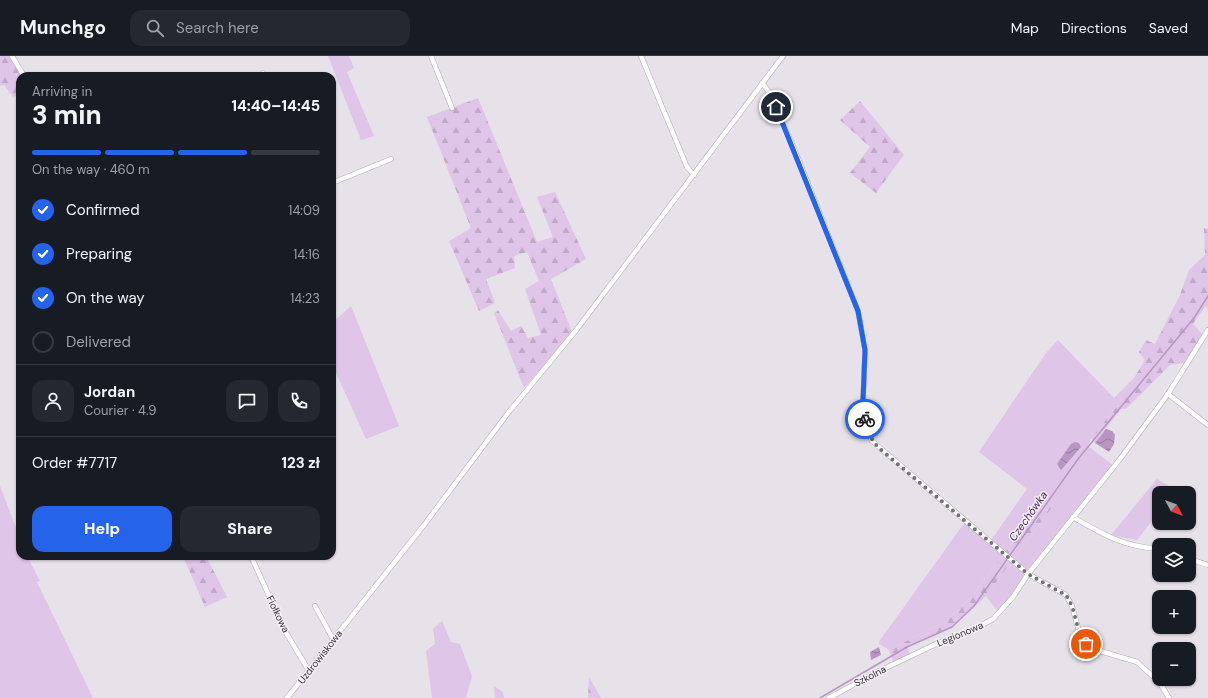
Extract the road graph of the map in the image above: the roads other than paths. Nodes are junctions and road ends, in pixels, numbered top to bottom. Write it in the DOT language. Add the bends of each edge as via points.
graph roads {
  1 [pos="12,56"];
  2 [pos="431,56"];
  3 [pos="641,56"];
  4 [pos="783,56"];
  5 [pos="22,72"];
  6 [pos="762,83"];
  7 [pos="452,108"];
  8 [pos="391,159"];
  9 [pos="694,175"];
  10 [pos="336,181"];
  11 [pos="1208,330"];
  12 [pos="1168,394"];
  13 [pos="1208,425"];
  14 [pos="1073,518"];
  15 [pos="1152,548"];
  16 [pos="253,560"];
  17 [pos="1196,561"];
  18 [pos="1208,565"];
  19 [pos="1028,574"];
  20 [pos="315,606"];
  21 [pos="334,639"];
  22 [pos="911,656"];
  23 [pos="309,671"];
  24 [pos="287,698"];
  25 [pos="829,698"];
  26 [pos="1169,698"];
  1 -- 5 [label="street"];
  2 -- 7 [label="street"];
  3 -- 9 [label="street" via="687,167"];
  4 -- 6 [label="street, Uzdrowiskowa"];
  6 -- 9 [label="street, Uzdrowiskowa"];
  6 -- 19 [label="street" via="770,93 858,311 865,350 863,401 869,436 884,452"];
  8 -- 10 [label="street"];
  9 -- 21 [label="street, Uzdrowiskowa"];
  11 -- 12 [label="street, Legionowa"];
  12 -- 13 [label="street"];
  12 -- 14 [label="street, Legionowa"];
  14 -- 15 [label="street" via="1121,543"];
  14 -- 19 [label="street, Legionowa"];
  16 -- 23 [label="street, Fiołkowa" via="285,631"];
  17 -- 18 [label="street"];
  19 -- 22 [label="street, Legionowa" via="1013,597 993,619"];
  19 -- 26 [label="street" via="1066,595 1072,606 1080,635 1086,644 1137,662 1160,683"];
  20 -- 21 [label="street"];
  21 -- 23 [label="street, Uzdrowiskowa"];
  22 -- 25 [label="street, Szkolna"];
  23 -- 24 [label="street, Uzdrowiskowa"];
}
